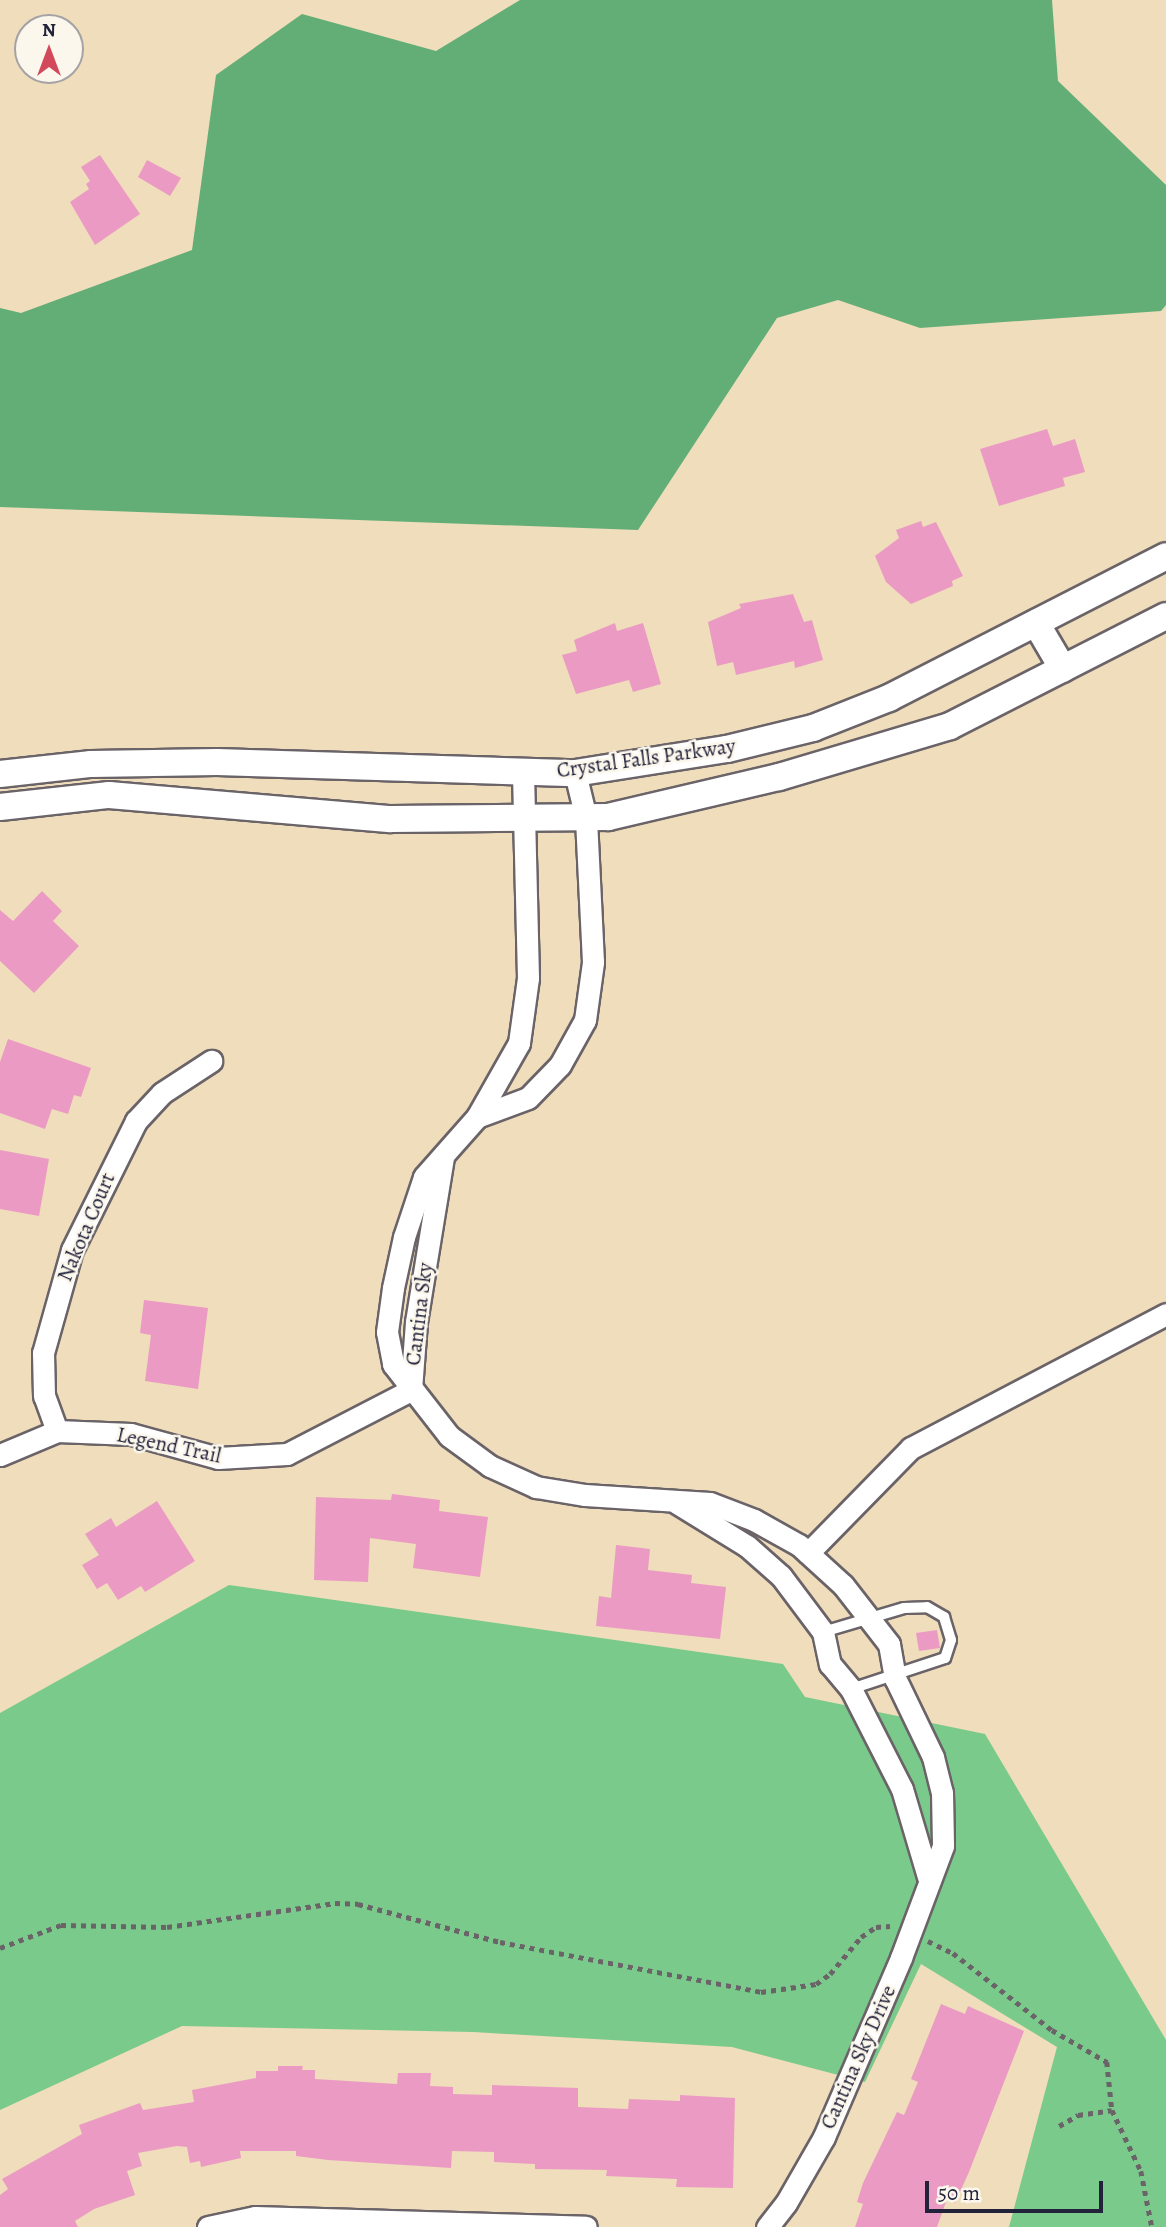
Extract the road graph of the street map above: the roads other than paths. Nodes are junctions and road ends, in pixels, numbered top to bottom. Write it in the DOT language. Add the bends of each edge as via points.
graph roads {
  1 [pos="1166,555"];
  2 [pos="1166,616"];
  3 [pos="1036,623"];
  4 [pos="1063,669"];
  5 [pos="523,773"];
  6 [pos="575,773"];
  7 [pos="0,774"];
  8 [pos="0,807"];
  9 [pos="523,817"];
  10 [pos="586,818"];
  11 [pos="211,1061"];
  12 [pos="477,1118"];
  13 [pos="443,1155"];
  14 [pos="1166,1314"];
  15 [pos="411,1390"];
  16 [pos="57,1431"];
  17 [pos="0,1455"];
  18 [pos="677,1503"];
  19 [pos="808,1553"];
  20 [pos="869,1617"];
  21 [pos="823,1632"];
  22 [pos="895,1678"];
  23 [pos="851,1689"];
  24 [pos="928,1877"];
  25 [pos="421,2224"];
  26 [pos="208,2227"];
  27 [pos="586,2227"];
  28 [pos="767,2227"];
  1 -- 3 [label="street, Crystal Falls Parkway"];
  2 -- 4 [label="street, Crystal Falls Parkway"];
  3 -- 4 [label="street"];
  3 -- 6 [label="street, Crystal Falls Parkway" via="889,698 813,728 727,749"];
  4 -- 10 [label="street, Crystal Falls Parkway" via="950,726 779,777 608,817"];
  5 -- 6 [label="street, Crystal Falls Parkway"];
  5 -- 7 [label="street, Crystal Falls Parkway" via="217,762 91,764"];
  5 -- 9 [label="street, Cantina Sky"];
  6 -- 10 [label="street, Cantina Sky"];
  8 -- 9 [label="street, Crystal Falls Parkway" via="109,795 378,818"];
  9 -- 10 [label="street, Crystal Falls Parkway"];
  9 -- 12 [label="street, Cantina Sky" via="524,1010 519,1043"];
  10 -- 12 [label="street, Cantina Sky" via="593,962 584,1020 560,1065 528,1098"];
  11 -- 16 [label="street, Nakota Court" via="162,1093 136,1121 72,1250 43,1353 44,1396"];
  12 -- 13 [label="street, Cantina Sky"];
  13 -- 15 [label="street, Cantina Sky" via="416,1322"];
  13 -- 15 [label="street, Cantina Sky" via="424,1177 393,1287 387,1332 393,1364"];
  14 -- 19 [label="street" via="911,1448"];
  15 -- 16 [label="street, Legend Trail" via="323,1439 287,1454 254,1459 219,1458 131,1434"];
  15 -- 18 [label="street, Cantina Sky Drive" via="449,1436 490,1466 536,1487"];
  16 -- 17 [label="street, Legend Trail"];
  18 -- 19 [label="street, Cantina Sky Drive" via="710,1503 754,1520"];
  18 -- 21 [label="street, Cantina Sky Drive" via="747,1546 781,1576"];
  19 -- 20 [label="street, Cantina Sky Drive"];
  20 -- 21 [label="lane"];
  20 -- 22 [label="street, Cantina Sky Drive" via="889,1644"];
  20 -- 22 [label="lane" via="927,1607 944,1617 951,1640 945,1658"];
  21 -- 23 [label="street, Cantina Sky Drive" via="830,1664"];
  22 -- 23 [label="lane"];
  22 -- 24 [label="street, Cantina Sky Drive" via="933,1757 942,1792 943,1846"];
  23 -- 24 [label="street, Cantina Sky Drive" via="902,1789"];
  24 -- 28 [label="street, Cantina Sky Drive" via="911,1933 824,2137"];
  25 -- 26 [label="street" via="255,2217"];
  25 -- 27 [label="street"];
}
